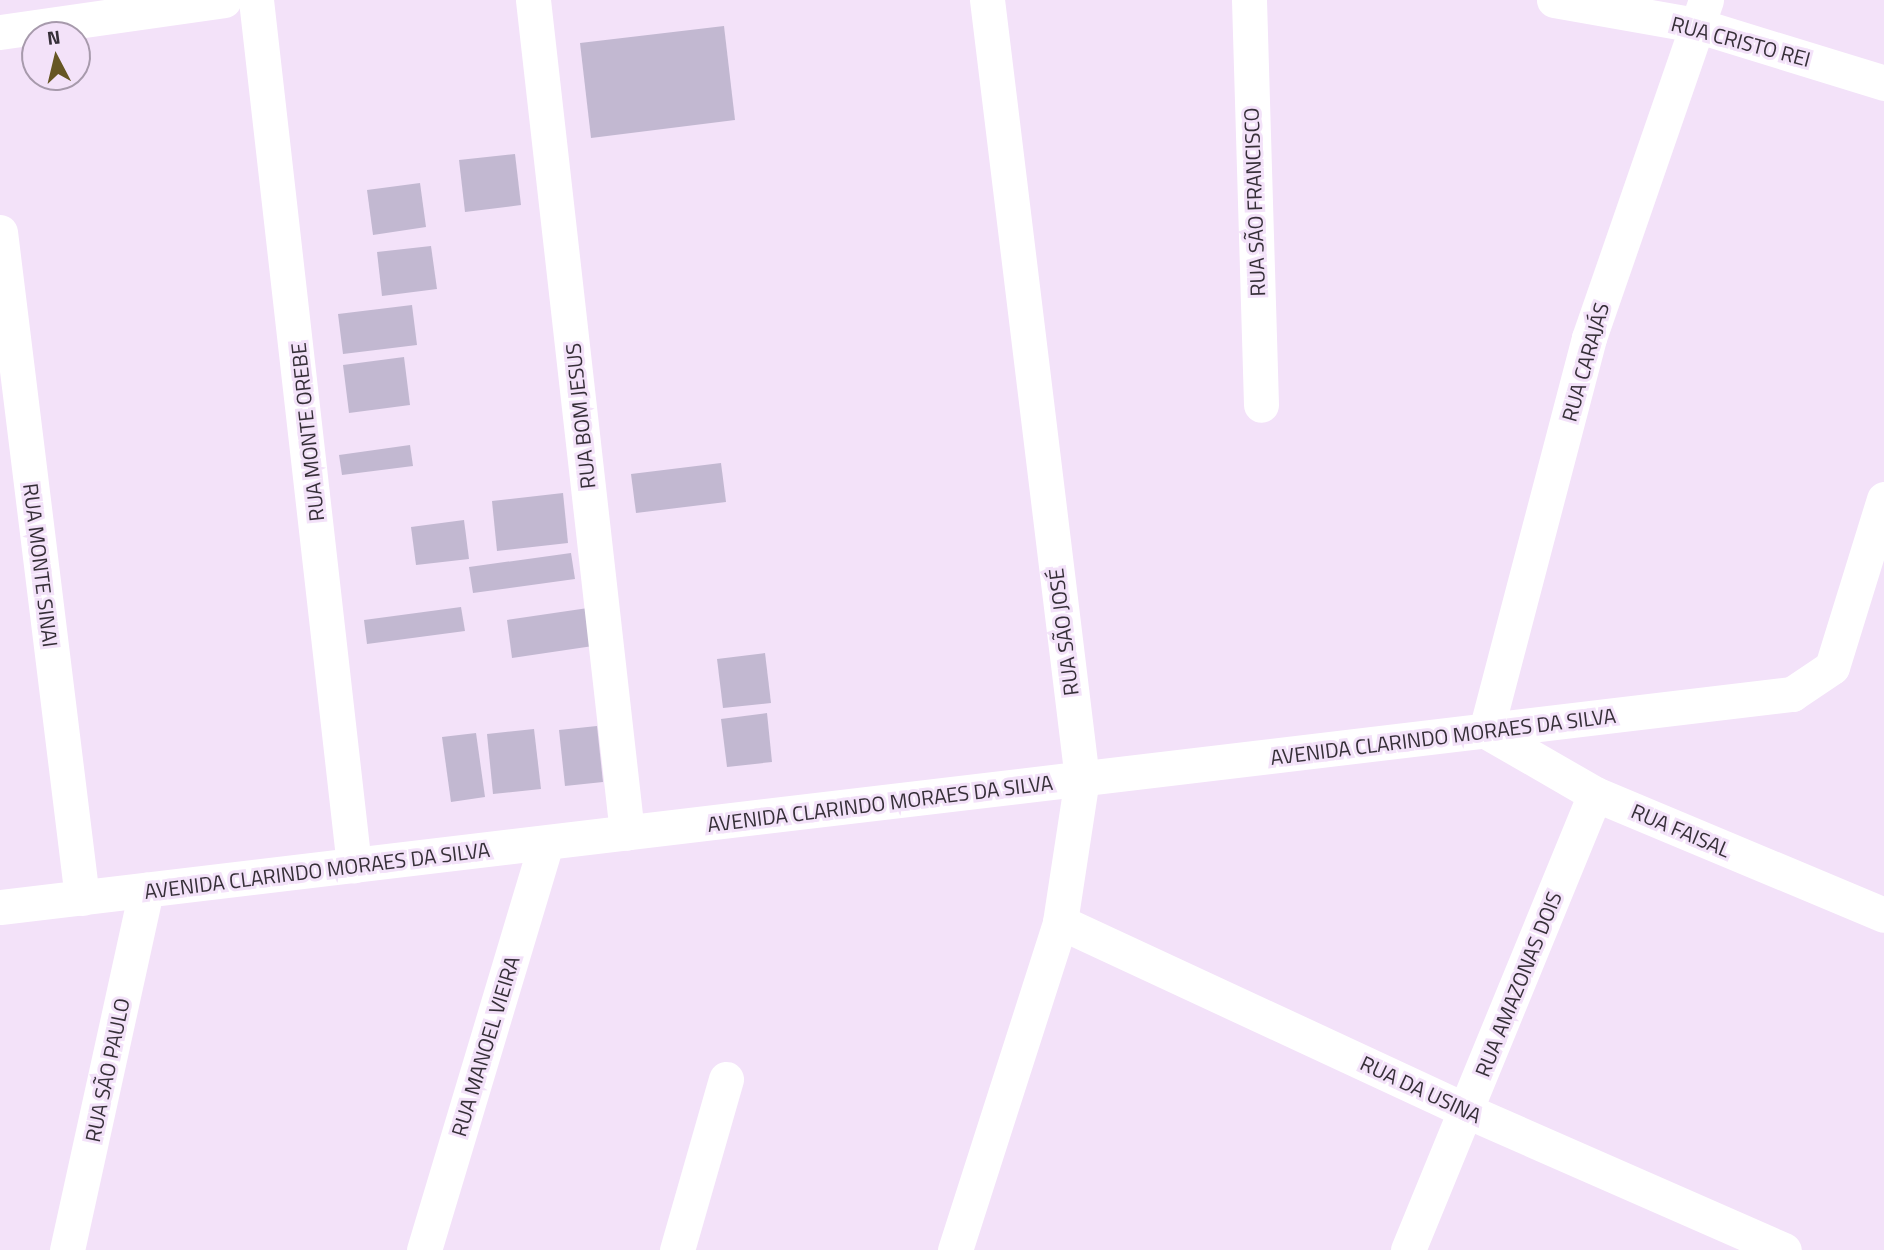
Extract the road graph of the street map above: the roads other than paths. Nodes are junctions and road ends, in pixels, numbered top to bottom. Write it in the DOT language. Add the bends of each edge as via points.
graph roads {
  1 [pos="224,0"];
  2 [pos="256,0"];
  3 [pos="533,0"];
  4 [pos="987,0"];
  5 [pos="1249,0"];
  6 [pos="1554,0"];
  7 [pos="1701,13"];
  8 [pos="6,21"];
  9 [pos="1884,83"];
  10 [pos="0,232"];
  11 [pos="1261,405"];
  12 [pos="1884,499"];
  13 [pos="1486,731"];
  14 [pos="1082,779"];
  15 [pos="1595,794"];
  16 [pos="627,833"];
  17 [pos="546,843"];
  18 [pos="354,865"];
  19 [pos="146,890"];
  20 [pos="82,898"];
  21 [pos="0,907"];
  22 [pos="1884,915"];
  23 [pos="1060,922"];
  24 [pos="726,1080"];
  25 [pos="1467,1111"];
  26 [pos="67,1250"];
  27 [pos="424,1250"];
  28 [pos="677,1250"];
  29 [pos="955,1250"];
  30 [pos="1408,1250"];
  31 [pos="1784,1250"];
  1 -- 8 [label="street"];
  2 -- 18 [label="street, RUA MONTE OREBE"];
  3 -- 16 [label="street, RUA BOM JESUS"];
  4 -- 14 [label="street, RUA SÃO JOSÉ"];
  5 -- 11 [label="street, RUA SÃO FRANCISCO"];
  6 -- 7 [label="street, RUA CRISTO REI"];
  7 -- 9 [label="street, RUA CRISTO REI"];
  7 -- 13 [label="street, RUA CARAJÁS" via="1589,338"];
  10 -- 20 [label="street, RUA MONTE SINAI"];
  12 -- 13 [label="street, AVENIDA CLARINDO MORAES DA SILVA" via="1832,667 1792,694"];
  13 -- 14 [label="street, AVENIDA CLARINDO MORAES DA SILVA"];
  13 -- 15 [label="street, RUA FAISAL"];
  14 -- 16 [label="street, AVENIDA CLARINDO MORAES DA SILVA"];
  14 -- 23 [label="street, RUA SÃO JOSÉ"];
  15 -- 22 [label="street, RUA FAISAL"];
  15 -- 25 [label="street, RUA AMAZONAS DOIS"];
  16 -- 17 [label="street, AVENIDA CLARINDO MORAES DA SILVA"];
  17 -- 18 [label="street, AVENIDA CLARINDO MORAES DA SILVA"];
  17 -- 27 [label="street, RUA MANOEL VIEIRA"];
  18 -- 19 [label="street, AVENIDA CLARINDO MORAES DA SILVA"];
  19 -- 20 [label="street, AVENIDA CLARINDO MORAES DA SILVA"];
  19 -- 26 [label="street, RUA SÃO PAULO"];
  20 -- 21 [label="street, AVENIDA CLARINDO MORAES DA SILVA"];
  23 -- 25 [label="street, RUA DA USINA"];
  23 -- 29 [label="street, RUA SÃO JOSÉ"];
  24 -- 28 [label="street"];
  25 -- 30 [label="street, RUA AMAZONAS DOIS"];
  25 -- 31 [label="street, RUA DA USINA"];
}
